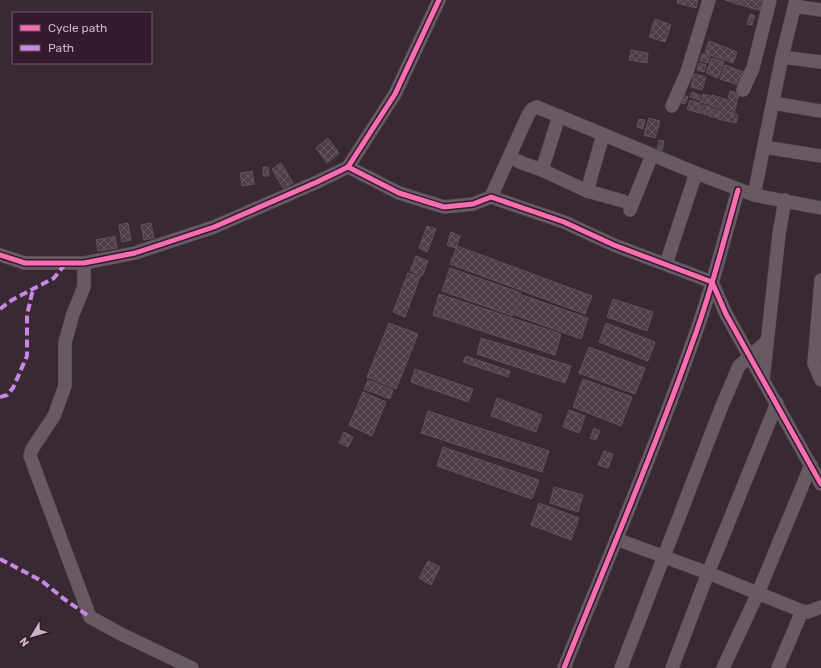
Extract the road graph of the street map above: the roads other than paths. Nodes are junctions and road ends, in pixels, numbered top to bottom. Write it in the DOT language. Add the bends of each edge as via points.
graph roads {
  1 [pos="439,0"];
  2 [pos="709,0"];
  3 [pos="770,0"];
  4 [pos="795,3"];
  5 [pos="821,10"];
  6 [pos="782,57"];
  7 [pos="821,62"];
  8 [pos="743,90"];
  9 [pos="773,104"];
  10 [pos="672,106"];
  11 [pos="821,111"];
  12 [pos="559,116"];
  13 [pos="603,134"];
  14 [pos="764,148"];
  15 [pos="652,155"];
  16 [pos="821,156"];
  17 [pos="509,157"];
  18 [pos="348,167"];
  19 [pos="542,170"];
  20 [pos="696,174"];
  21 [pos="738,190"];
  22 [pos="587,191"];
  23 [pos="754,195"];
  24 [pos="491,197"];
  25 [pos="785,200"];
  26 [pos="821,208"];
  27 [pos="0,255"];
  28 [pos="84,264"];
  29 [pos="666,264"];
  30 [pos="821,280"];
  31 [pos="712,282"];
  32 [pos="767,341"];
  33 [pos="750,357"];
  34 [pos="763,380"];
  35 [pos="821,380"];
  36 [pos="777,403"];
  37 [pos="811,465"];
  38 [pos="821,484"];
  39 [pos="616,539"];
  40 [pos="664,556"];
  41 [pos="708,573"];
  42 [pos="758,593"];
  43 [pos="821,607"];
  44 [pos="802,611"];
  45 [pos="192,668"];
  46 [pos="564,668"];
  47 [pos="621,668"];
  48 [pos="672,668"];
  49 [pos="723,668"];
  50 [pos="778,668"];
  1 -- 18 [label="street" via="395,94"];
  2 -- 10 [label="street" via="688,72"];
  3 -- 8 [label="street" via="753,68"];
  4 -- 5 [label="street"];
  4 -- 6 [label="street"];
  6 -- 7 [label="street"];
  6 -- 9 [label="street"];
  9 -- 11 [label="street"];
  9 -- 14 [label="street"];
  12 -- 13 [label="street"];
  12 -- 17 [label="street" via="537,107 532,109"];
  12 -- 19 [label="street"];
  13 -- 15 [label="street"];
  13 -- 22 [label="street"];
  14 -- 16 [label="street"];
  14 -- 23 [label="street"];
  15 -- 20 [label="street"];
  15 -- 22 [label="street" via="627,205"];
  17 -- 19 [label="street"];
  17 -- 24 [label="street"];
  18 -- 24 [label="street" via="398,193 444,207 473,204"];
  18 -- 28 [label="street" via="214,227 135,254"];
  19 -- 22 [label="street"];
  20 -- 21 [label="street"];
  20 -- 29 [label="street"];
  21 -- 23 [label="street"];
  21 -- 31 [label="street"];
  23 -- 25 [label="street"];
  24 -- 29 [label="street" via="564,222 614,245"];
  25 -- 26 [label="street"];
  25 -- 32 [label="street"];
  27 -- 28 [label="street" via="25,263"];
  28 -- 45 [label="street" via="84,287 73,314 66,342 65,386 54,416 30,456 90,617"];
  29 -- 31 [label="street"];
  30 -- 35 [label="street" via="814,364"];
  31 -- 33 [label="street"];
  31 -- 39 [label="street" via="670,405"];
  32 -- 33 [label="street"];
  32 -- 34 [label="street"];
  33 -- 34 [label="street"];
  33 -- 40 [label="street" via="739,366"];
  34 -- 36 [label="street"];
  36 -- 37 [label="street"];
  36 -- 41 [label="street"];
  37 -- 38 [label="street"];
  37 -- 42 [label="street"];
  39 -- 40 [label="street"];
  39 -- 46 [label="street"];
  40 -- 41 [label="street"];
  40 -- 47 [label="street"];
  41 -- 42 [label="street"];
  41 -- 48 [label="street"];
  42 -- 44 [label="street"];
  42 -- 49 [label="street"];
  43 -- 44 [label="street" via="808,612"];
  44 -- 50 [label="street"];
}
